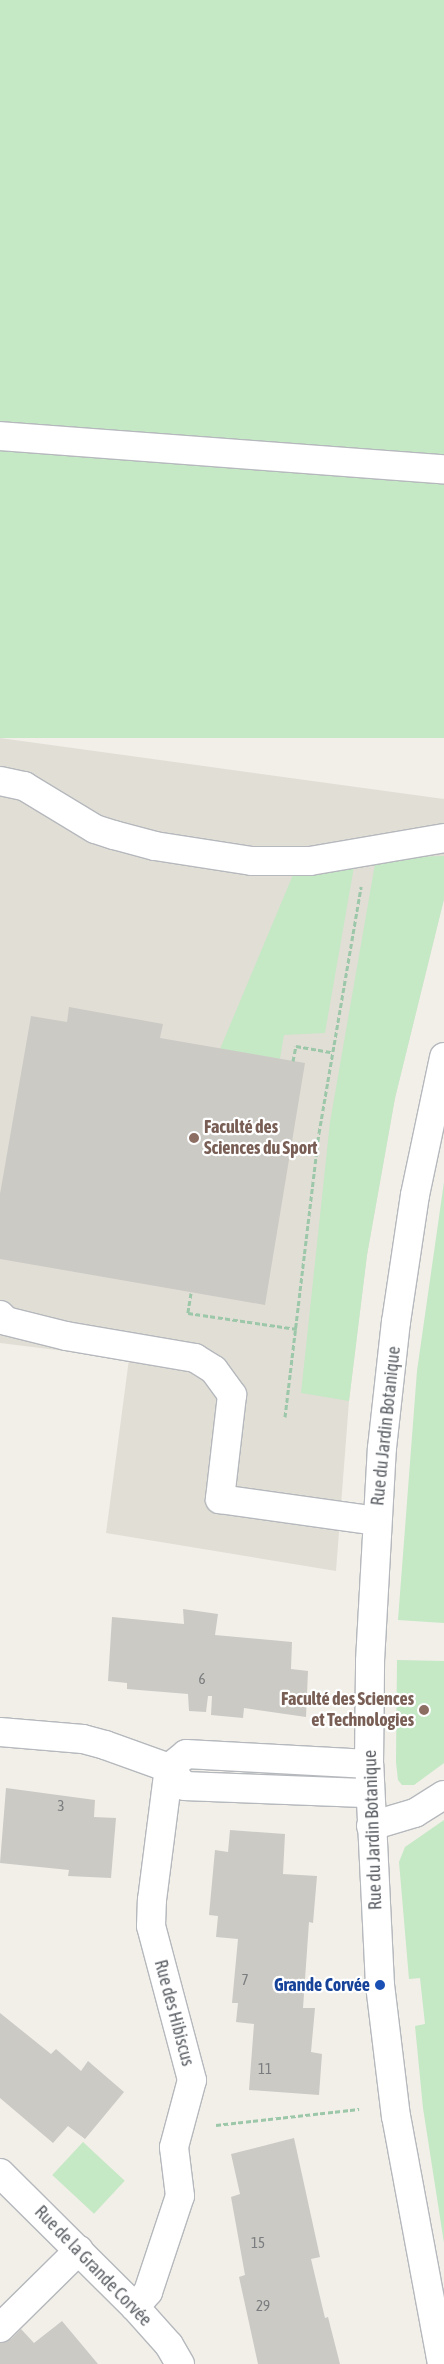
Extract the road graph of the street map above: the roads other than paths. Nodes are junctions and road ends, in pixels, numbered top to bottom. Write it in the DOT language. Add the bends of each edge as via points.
graph roads {
  1 [pos="0,436"];
  2 [pos="444,470"];
  3 [pos="0,781"];
  4 [pos="444,838"];
  5 [pos="444,1057"];
  6 [pos="0,1316"];
  7 [pos="376,1522"];
  8 [pos="0,1732"];
  9 [pos="369,1764"];
  10 [pos="169,1768"];
  11 [pos="370,1793"];
  12 [pos="444,1795"];
  13 [pos="371,1826"];
  14 [pos="0,2173"];
  15 [pos="80,2250"];
  16 [pos="135,2307"];
  17 [pos="0,2328"];
  18 [pos="180,2364"];
  19 [pos="442,2364"];
  1 -- 2 [label="street"];
  3 -- 4 [label="street" via="24,786 95,829 156,846 252,861 310,861"];
  5 -- 7 [label="street, Rue du Jardin Botanique" via="415,1195 396,1322"];
  6 -- 7 [label="street" via="6,1321 66,1336 195,1358 214,1370 232,1395 220,1499"];
  7 -- 9 [label="street, Rue du Jardin Botanique"];
  8 -- 10 [label="street" via="83,1739"];
  9 -- 10 [label="street" via="186,1754"];
  9 -- 11 [label="street, Rue du Jardin Botanique"];
  10 -- 11 [label="street" via="184,1786"];
  10 -- 16 [label="street, Rue des Hibiscus" via="152,1900 152,1926 192,2080 174,2148 180,2196 148,2292"];
  11 -- 13 [label="street, Rue du Jardin Botanique"];
  12 -- 13 [label="street" via="415,1813"];
  13 -- 19 [label="street, Rue du Jardin Botanique" via="380,1985 394,2104"];
  14 -- 15 [label="street, Rue de la Grande Corvée"];
  15 -- 16 [label="street, Rue de la Grande Corvée"];
  15 -- 17 [label="street"];
  16 -- 18 [label="street, Rue de la Grande Corvée" via="169,2345"];
}
